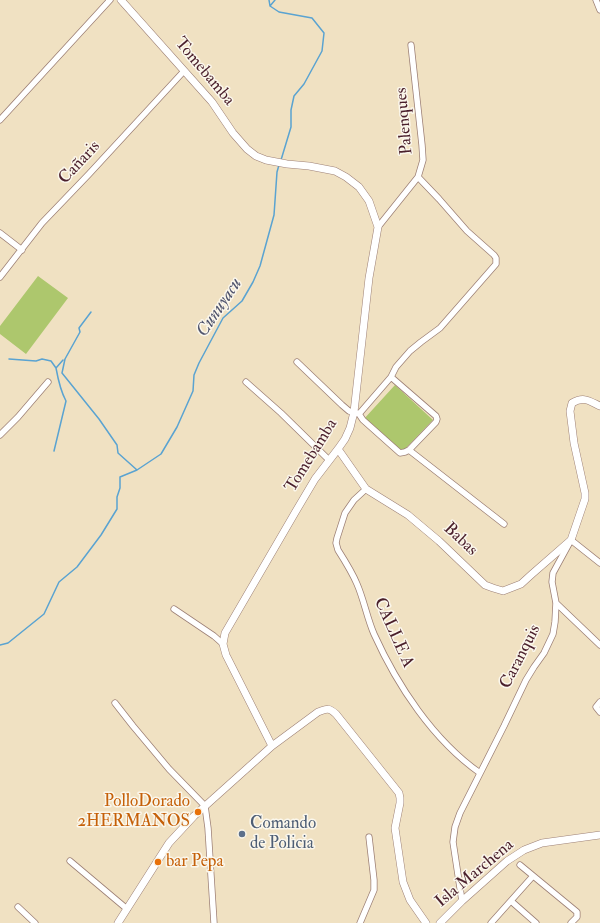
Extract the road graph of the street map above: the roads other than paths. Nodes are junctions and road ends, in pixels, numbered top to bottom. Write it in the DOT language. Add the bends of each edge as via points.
graph roads {
  1 [pos="110,0"];
  2 [pos="120,0"];
  3 [pos="596,0"];
  4 [pos="600,10"];
  5 [pos="411,45"];
  6 [pos="184,71"];
  7 [pos="0,120"];
  8 [pos="418,177"];
  9 [pos="378,227"];
  10 [pos="0,233"];
  11 [pos="22,250"];
  12 [pos="0,277"];
  13 [pos="297,362"];
  14 [pos="391,377"];
  15 [pos="48,382"];
  16 [pos="246,382"];
  17 [pos="600,406"];
  18 [pos="356,413"];
  19 [pos="0,435"];
  20 [pos="338,449"];
  21 [pos="409,450"];
  22 [pos="329,460"];
  23 [pos="366,489"];
  24 [pos="504,524"];
  25 [pos="571,540"];
  26 [pos="600,563"];
  27 [pos="556,603"];
  28 [pos="174,609"];
  29 [pos="223,644"];
  30 [pos="600,645"];
  31 [pos="115,703"];
  32 [pos="599,703"];
  33 [pos="600,712"];
  34 [pos="272,746"];
  35 [pos="480,772"];
  36 [pos="205,806"];
  37 [pos="600,835"];
  38 [pos="369,837"];
  39 [pos="70,861"];
  40 [pos="520,865"];
  41 [pos="533,876"];
  42 [pos="462,901"];
  43 [pos="511,901"];
  44 [pos="18,907"];
  45 [pos="127,909"];
  46 [pos="35,923"];
  47 [pos="118,923"];
  48 [pos="214,923"];
  49 [pos="360,923"];
  50 [pos="426,923"];
  51 [pos="440,923"];
  52 [pos="491,923"];
  53 [pos="536,923"];
  54 [pos="571,923"];
  1 -- 7 [label="street"];
  2 -- 6 [label="street, Tomebamba"];
  3 -- 4 [label="street"];
  5 -- 8 [label="street, Palenques" via="423,160"];
  6 -- 9 [label="street, Tomebamba" via="212,102 233,133 256,156 287,164 335,171 346,177 359,187 369,201"];
  6 -- 11 [label="street, Cañaris" via="42,223"];
  8 -- 9 [label="street, Palenques"];
  8 -- 14 [label="street" via="467,231 494,255 496,264 440,328 410,351"];
  9 -- 18 [label="street, Tomebamba" via="369,278"];
  10 -- 11 [label="street"];
  11 -- 12 [label="street, Cañaris"];
  13 -- 18 [label="street" via="342,405"];
  14 -- 18 [label="street"];
  14 -- 21 [label="street" via="437,419"];
  15 -- 19 [label="street"];
  16 -- 22 [label="street"];
  17 -- 25 [label="street, Caranquis" via="579,399 572,403 570,411 585,494"];
  18 -- 20 [label="street, Tomebamba"];
  18 -- 21 [label="street" via="398,451 403,453"];
  20 -- 22 [label="street, Tomebamba"];
  20 -- 23 [label="street, Babas"];
  21 -- 24 [label="street"];
  22 -- 29 [label="street, Tomebamba" via="315,479 225,633"];
  23 -- 25 [label="street, Babas" via="408,515 485,585 498,590 503,591 521,584"];
  23 -- 35 [label="street, CALLE A" via="345,512 336,543 338,550 357,584 373,632 395,676 435,732"];
  25 -- 26 [label="street"];
  25 -- 27 [label="street, Caranquis" via="553,573"];
  27 -- 30 [label="street"];
  27 -- 35 [label="street, Caranquis" via="553,634 549,643 526,680"];
  28 -- 29 [label="street"];
  29 -- 34 [label="street"];
  31 -- 36 [label="street" via="168,769"];
  32 -- 33 [label="street" via="596,709"];
  34 -- 36 [label="street"];
  34 -- 50 [label="street" via="318,712 330,709 336,714 399,793 400,803 395,828 403,882 410,900"];
  35 -- 42 [label="street, Caranquis" via="455,827 453,842"];
  36 -- 45 [label="street" via="169,842"];
  36 -- 48 [label="street"];
  37 -- 42 [label="street, Isla Marchena" via="542,843 524,850 507,861"];
  38 -- 49 [label="street" via="374,890"];
  39 -- 45 [label="street"];
  40 -- 41 [label="street"];
  41 -- 43 [label="street"];
  41 -- 54 [label="street" via="578,912"];
  42 -- 51 [label="street, Isla Marchena"];
  43 -- 52 [label="street"];
  43 -- 53 [label="street"];
  44 -- 46 [label="street"];
  45 -- 47 [label="street"];
}
